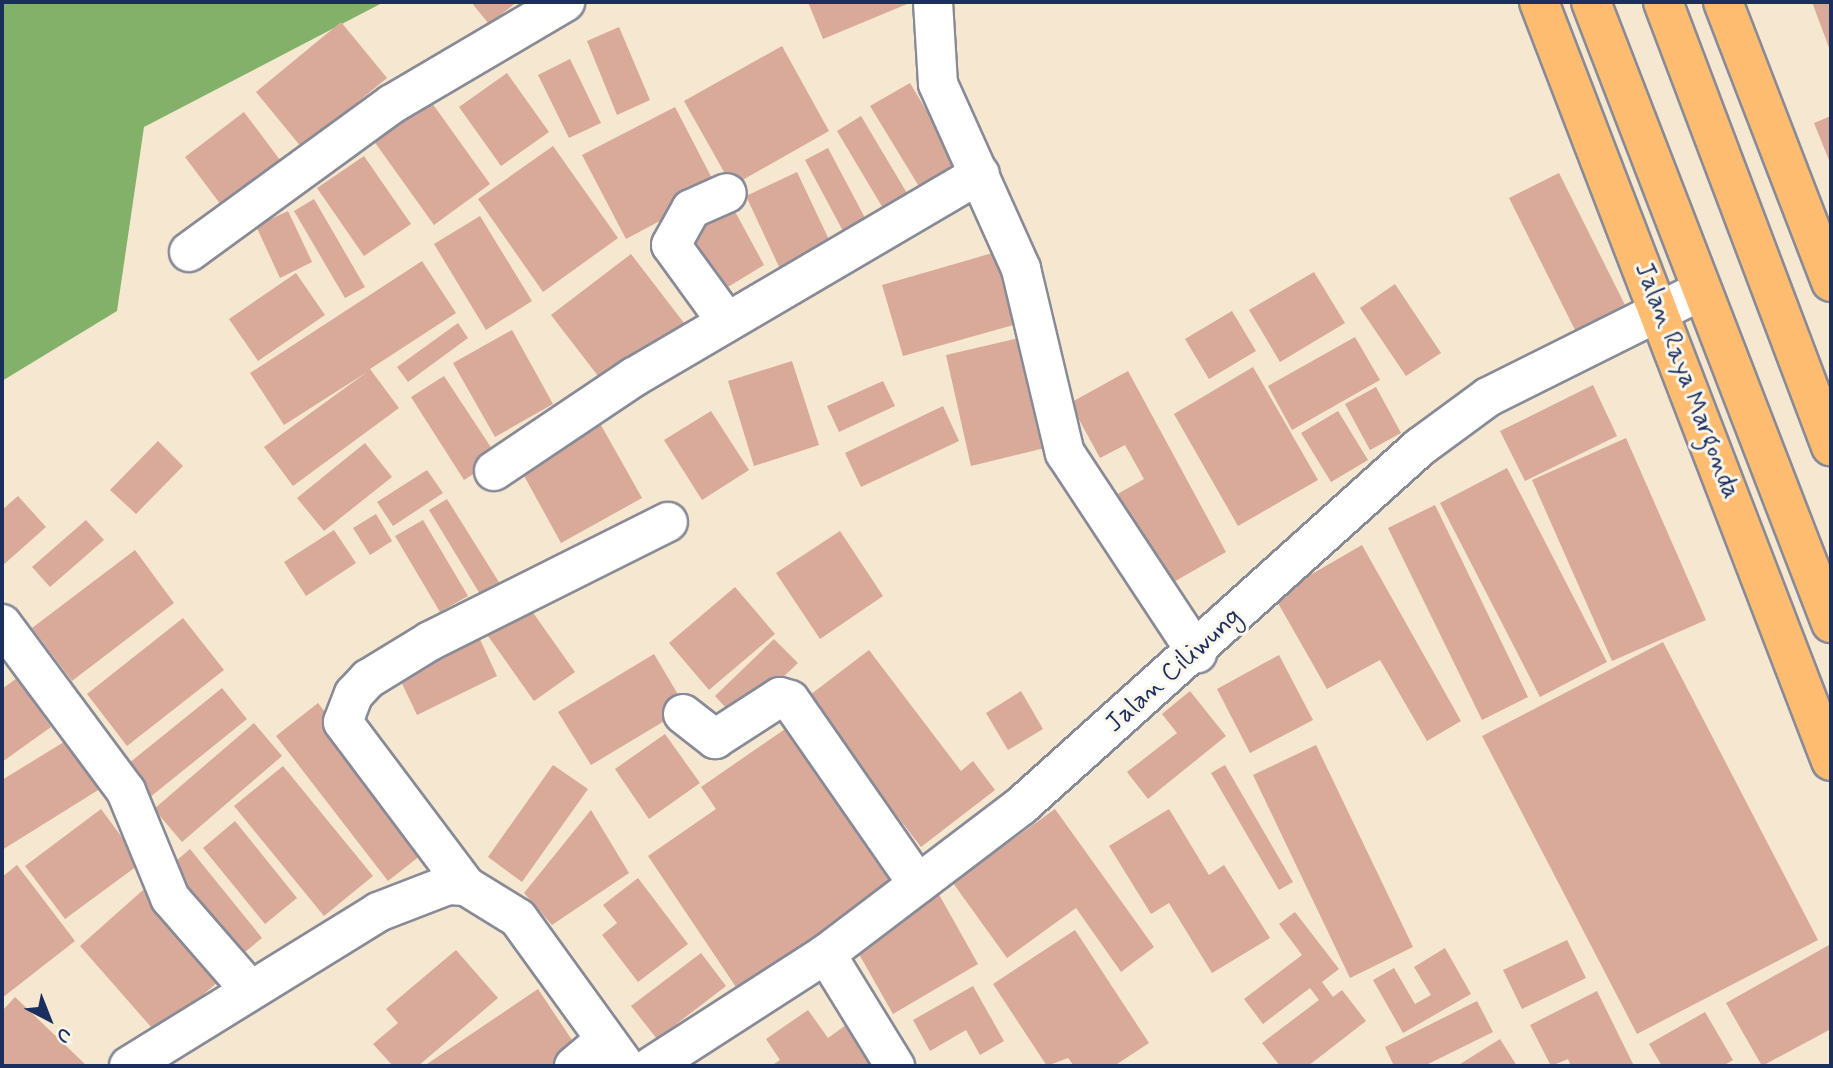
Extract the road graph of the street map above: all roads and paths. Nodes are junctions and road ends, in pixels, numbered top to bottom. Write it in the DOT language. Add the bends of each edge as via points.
graph roads {
  1 [pos="565,2"];
  2 [pos="933,2"];
  3 [pos="1539,2"];
  4 [pos="1591,2"];
  5 [pos="1663,2"];
  6 [pos="1723,2"];
  7 [pos="981,174"];
  8 [pos="727,193"];
  9 [pos="189,252"];
  10 [pos="1831,282"];
  11 [pos="1701,291"];
  12 [pos="1659,307"];
  13 [pos="727,322"];
  14 [pos="1831,446"];
  15 [pos="494,471"];
  16 [pos="668,522"];
  17 [pos="1831,623"];
  18 [pos="2,624"];
  19 [pos="1197,653"];
  20 [pos="683,714"];
  21 [pos="1831,761"];
  22 [pos="918,884"];
  23 [pos="466,886"];
  24 [pos="826,954"];
  25 [pos="249,989"];
  26 [pos="615,1053"];
  27 [pos="129,1066"];
  28 [pos="573,1066"];
  29 [pos="652,1066"];
  30 [pos="895,1066"];
  1 -- 9 [label="street" via="392,104"];
  2 -- 7 [label="street" via="938,84"];
  3 -- 12 [label="highway, Jalan Raya Margonda"];
  4 -- 11 [label="highway, Jalan Raya Margonda"];
  5 -- 14 [label="highway"];
  6 -- 10 [label="highway"];
  7 -- 13 [label="street"];
  7 -- 19 [label="street" via="1021,269 1065,453"];
  8 -- 13 [label="street" via="691,209 671,245"];
  11 -- 12 [label="street, Jalan Ciliwung"];
  11 -- 17 [label="highway, Jalan Raya Margonda"];
  12 -- 19 [label="street, Jalan Ciliwung" via="1488,397 1420,447"];
  12 -- 21 [label="highway, Jalan Raya Margonda"];
  13 -- 15 [label="street"];
  16 -- 23 [label="street" via="430,641 368,679 354,694 343,722"];
  18 -- 25 [label="street" via="126,791 170,898"];
  19 -- 22 [label="street, Jalan Ciliwung" via="1021,806"];
  20 -- 22 [label="street" via="715,739 780,697 790,700"];
  22 -- 24 [label="street, Jalan Ciliwung"];
  23 -- 25 [label="street" via="417,893"];
  23 -- 26 [label="street" via="518,918"];
  24 -- 29 [label="street, Jalan Ciliwung"];
  24 -- 30 [label="street"];
  25 -- 27 [label="street"];
  26 -- 28 [label="street"];
}
